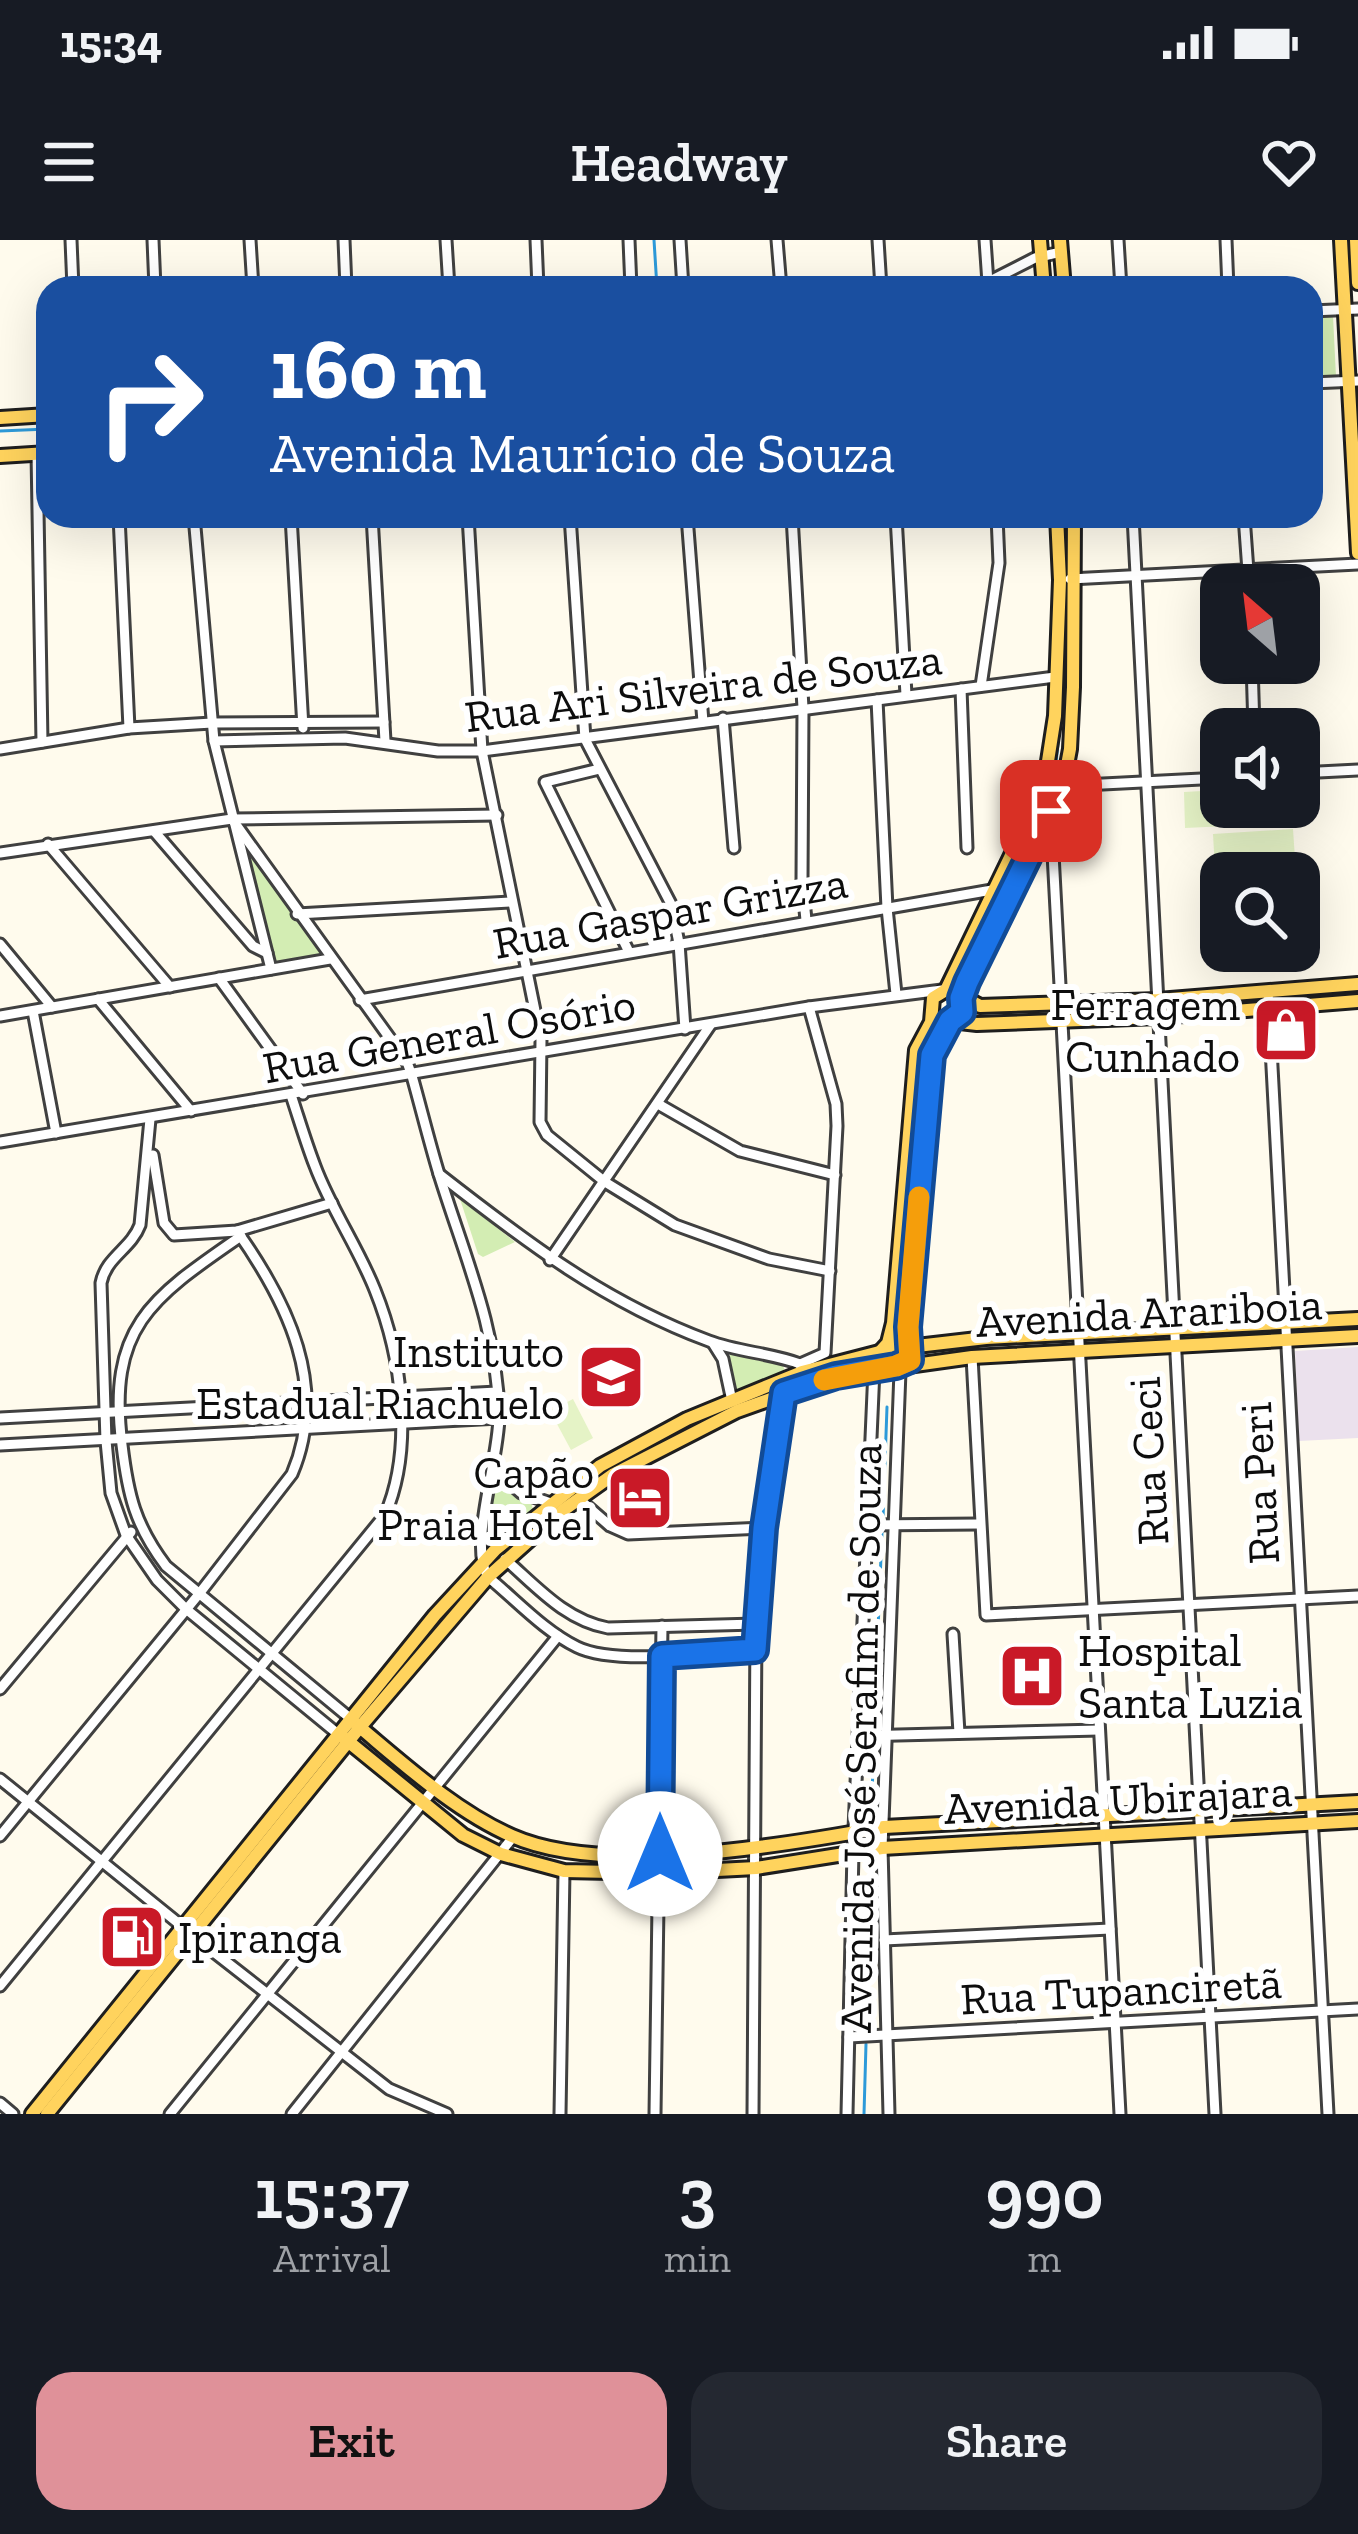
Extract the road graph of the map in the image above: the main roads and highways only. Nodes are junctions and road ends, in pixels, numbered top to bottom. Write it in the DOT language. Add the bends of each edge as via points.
graph roads {
  1 [pos="1040,240"];
  2 [pos="1340,240"];
  3 [pos="1356,240"];
  4 [pos="1060,246"];
  5 [pos="1043,276"];
  6 [pos="1063,276"];
  7 [pos="1358,284"];
  8 [pos="1351,309"];
  9 [pos="1353,381"];
  10 [pos="36,416"];
  11 [pos="0,418"];
  12 [pos="36,453"];
  13 [pos="0,456"];
  14 [pos="1058,528"];
  15 [pos="1074,528"];
  16 [pos="1358,553"];
  17 [pos="1358,985"];
  18 [pos="945,990"];
  19 [pos="961,998"];
  20 [pos="1358,1001"];
  21 [pos="932,1006"];
  22 [pos="950,1021"];
  23 [pos="1358,1319"];
  24 [pos="1217,1325"];
  25 [pos="1106,1332"];
  26 [pos="1016,1336"];
  27 [pos="1358,1336"];
  28 [pos="986,1338"];
  29 [pos="1218,1344"];
  30 [pos="910,1347"];
  31 [pos="1108,1350"];
  32 [pos="880,1352"];
  33 [pos="1017,1354"];
  34 [pos="980,1357"];
  35 [pos="905,1364"];
  36 [pos="874,1369"];
  37 [pos="484,1571"];
  38 [pos="356,1723"];
  39 [pos="344,1738"];
  40 [pos="1358,1802"];
  41 [pos="1358,1821"];
  42 [pos="188,1931"];
  43 [pos="32,2114"];
  44 [pos="47,2114"];
  1 -- 5 [label="main road"];
  2 -- 8 [label="main road"];
  3 -- 7 [label="main road"];
  4 -- 6 [label="main road"];
  8 -- 9 [label="main road"];
  9 -- 16 [label="main road"];
  10 -- 11 [label="main road"];
  12 -- 13 [label="main road"];
  14 -- 18 [label="main road" via="1055,716 1044,787"];
  15 -- 19 [label="main road" via="1063,787"];
  17 -- 19 [label="main road" via="1062,1004 980,1006"];
  18 -- 19 [label="main road"];
  18 -- 21 [label="main road"];
  19 -- 22 [label="main road" via="962,1012"];
  20 -- 22 [label="main road" via="1159,1017"];
  21 -- 22 [label="main road"];
  21 -- 32 [label="main road" via="916,1050 893,1323"];
  22 -- 30 [label="main road" via="932,1055"];
  23 -- 24 [label="main road, Avenida Arariboia"];
  24 -- 25 [label="main road, Avenida Arariboia"];
  24 -- 29 [label="main road"];
  25 -- 26 [label="main road, Avenida Arariboia"];
  25 -- 31 [label="main road"];
  26 -- 28 [label="main road, Avenida Arariboia"];
  26 -- 33 [label="main road"];
  27 -- 29 [label="main road, Avenida Arariboia"];
  28 -- 30 [label="main road, Avenida Arariboia"];
  28 -- 34 [label="main road"];
  29 -- 31 [label="main road, Avenida Arariboia"];
  30 -- 32 [label="main road, Avenida Arariboia"];
  30 -- 35 [label="main road"];
  31 -- 33 [label="main road, Avenida Arariboia"];
  32 -- 36 [label="main road"];
  32 -- 37 [label="main road, Avenida Arariboia" via="801,1368 625,1452 551,1503"];
  33 -- 34 [label="main road, Avenida Arariboia"];
  34 -- 35 [label="main road, Avenida Arariboia"];
  35 -- 36 [label="main road, Avenida Arariboia"];
  36 -- 37 [label="main road, Avenida Arariboia" via="784,1393 692,1432 579,1498"];
  37 -- 38 [label="main road"];
  38 -- 39 [label="main road"];
  38 -- 40 [label="main road, Avenida Ubirajara" via="477,1818 544,1848 582,1853 756,1848 884,1827"];
  39 -- 41 [label="main road, Avenida Ubirajara" via="463,1834 563,1870 756,1868 882,1848"];
  39 -- 42 [label="main road"];
  42 -- 43 [label="main road"];
  42 -- 44 [label="main road"];
}
